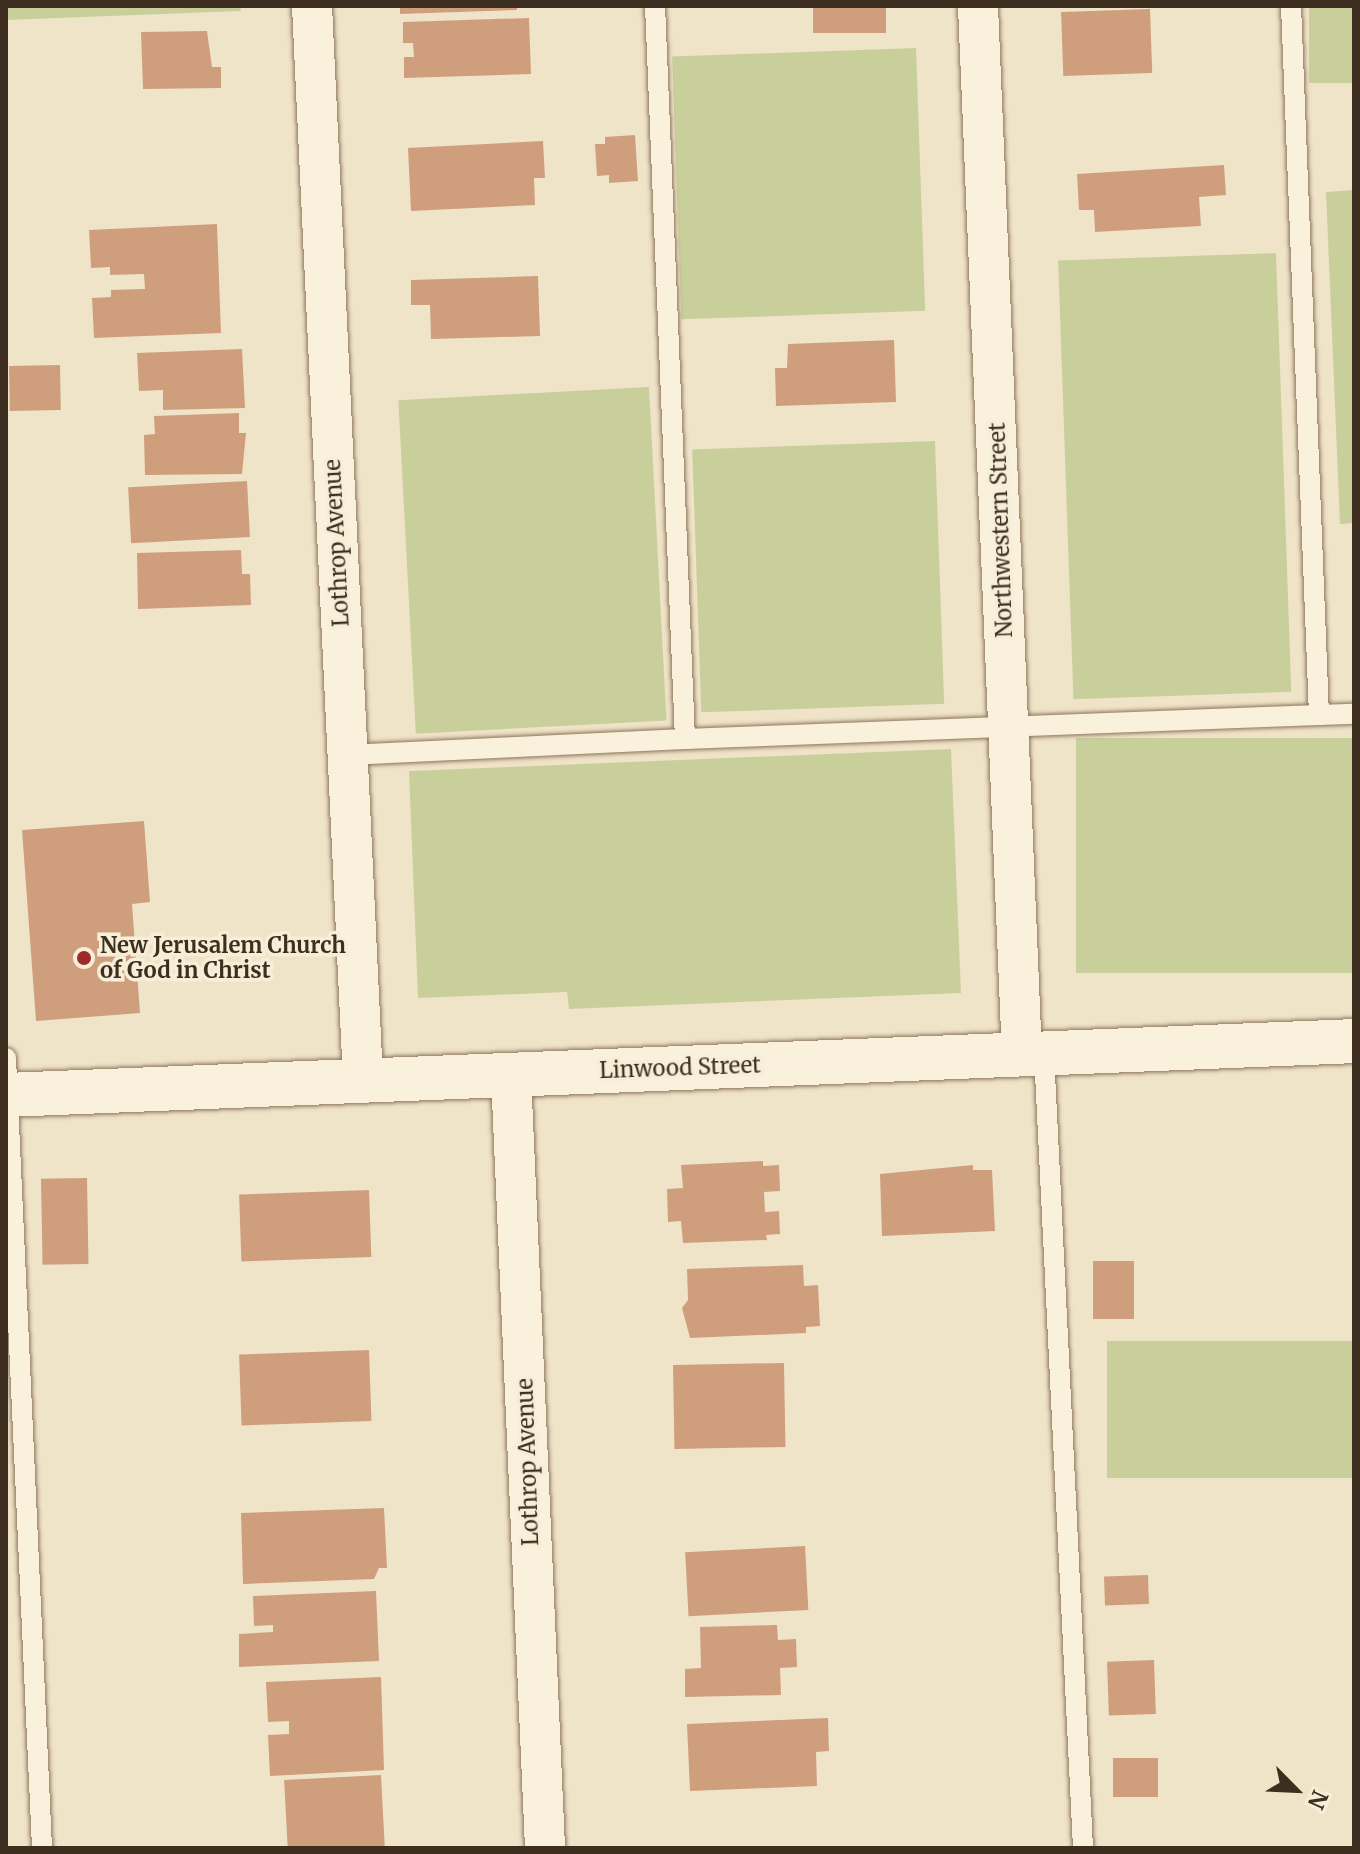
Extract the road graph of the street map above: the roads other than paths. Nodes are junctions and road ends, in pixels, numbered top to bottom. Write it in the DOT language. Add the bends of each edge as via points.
graph roads {
  1 [pos="312,6"];
  2 [pos="655,6"];
  3 [pos="978,6"];
  4 [pos="1291,6"];
  5 [pos="1354,714"];
  6 [pos="1319,715"];
  7 [pos="1009,728"];
  8 [pos="685,739"];
  9 [pos="347,755"];
  10 [pos="1354,1041"];
  11 [pos="1033,1053"];
  12 [pos="511,1075"];
  13 [pos="363,1081"];
  14 [pos="7,1083"];
  15 [pos="42,1848"];
  16 [pos="545,1848"];
  17 [pos="1083,1848"];
  1 -- 9 [label="street, Lothrop Avenue"];
  2 -- 8 [label="lane"];
  3 -- 7 [label="street, Northwestern Street"];
  4 -- 6 [label="lane"];
  5 -- 6 [label="lane"];
  6 -- 7 [label="lane"];
  7 -- 8 [label="lane"];
  7 -- 11 [label="street, Northwestern Street"];
  8 -- 9 [label="lane"];
  9 -- 13 [label="street, Lothrop Avenue"];
  10 -- 11 [label="street, Linwood Street"];
  11 -- 12 [label="street, Linwood Street"];
  11 -- 17 [label="lane"];
  12 -- 13 [label="street, Linwood Street"];
  12 -- 16 [label="street, Lothrop Avenue"];
  13 -- 14 [label="street, Linwood Street"];
  14 -- 15 [label="lane"];
}
